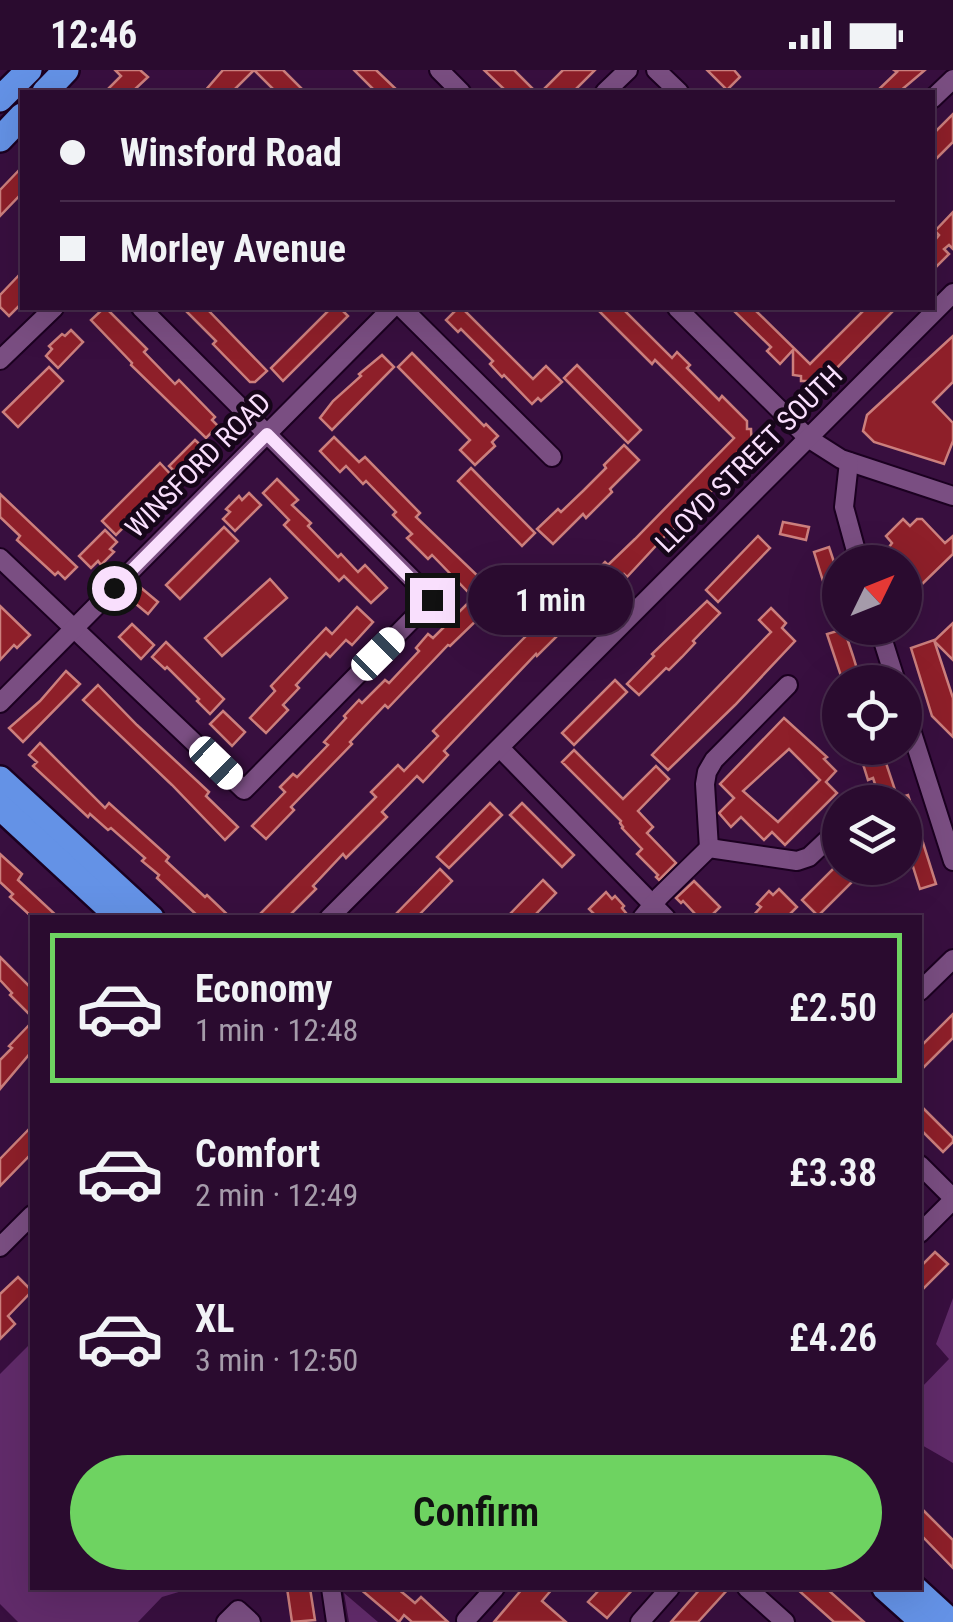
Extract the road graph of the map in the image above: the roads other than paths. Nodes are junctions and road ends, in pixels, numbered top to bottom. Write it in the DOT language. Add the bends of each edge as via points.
graph roads {
  1 [pos="29,70"];
  2 [pos="66,70"];
  3 [pos="438,70"];
  4 [pos="628,70"];
  5 [pos="656,70"];
  6 [pos="47,90"];
  7 [pos="459,90"];
  8 [pos="608,90"];
  9 [pos="677,90"];
  10 [pos="0,99"];
  11 [pos="20,118"];
  12 [pos="0,139"];
  13 [pos="953,293"];
  14 [pos="52,310"];
  15 [pos="143,310"];
  16 [pos="390,310"];
  17 [pos="404,310"];
  18 [pos="679,310"];
  19 [pos="0,360"];
  20 [pos="267,434"];
  21 [pos="808,438"];
  22 [pos="552,457"];
  23 [pos="849,462"];
  24 [pos="953,496"];
  25 [pos="854,545"];
  26 [pos="0,558"];
  27 [pos="74,628"];
  28 [pos="788,684"];
  29 [pos="0,703"];
  30 [pos="500,748"];
  31 [pos="922,764"];
  32 [pos="0,779"];
  33 [pos="0,807"];
  34 [pos="822,844"];
  35 [pos="709,848"];
  36 [pos="953,861"];
  37 [pos="654,913"];
  38 [pos="117,915"];
  39 [pos="148,915"];
  40 [pos="333,915"];
  41 [pos="953,959"];
  42 [pos="922,990"];
  43 [pos="922,1167"];
  44 [pos="953,1199"];
  45 [pos="30,1217"];
  46 [pos="922,1231"];
  47 [pos="0,1247"];
  48 [pos="331,1590"];
  49 [pos="493,1590"];
  50 [pos="668,1590"];
  51 [pos="749,1590"];
  52 [pos="887,1590"];
  53 [pos="916,1590"];
  54 [pos="466,1620"];
  55 [pos="226,1622"];
  56 [pos="251,1622"];
  57 [pos="336,1622"];
  58 [pos="640,1622"];
  59 [pos="785,1622"];
  60 [pos="923,1622"];
  61 [pos="951,1622"];
  1 -- 10 [label="highway"];
  2 -- 6 [label="highway"];
  3 -- 7 [label="street"];
  4 -- 8 [label="street"];
  5 -- 9 [label="street"];
  11 -- 12 [label="highway"];
  13 -- 21 [label="street, LLOYD STREET SOUTH"];
  14 -- 19 [label="street"];
  15 -- 20 [label="street"];
  16 -- 20 [label="street, WINSFORD ROAD"];
  17 -- 22 [label="street"];
  18 -- 21 [label="street"];
  20 -- 27 [label="street, WINSFORD ROAD"];
  20 -- 27 [label="street" via="432,600 258,776 244,790"];
  21 -- 23 [label="street"];
  21 -- 30 [label="street, LLOYD STREET SOUTH"];
  23 -- 24 [label="street"];
  23 -- 25 [label="street" via="844,507"];
  26 -- 27 [label="street"];
  27 -- 29 [label="street, WINSFORD ROAD"];
  28 -- 35 [label="street" via="707,772"];
  30 -- 37 [label="street"];
  30 -- 40 [label="street, LLOYD STREET SOUTH"];
  31 -- 36 [label="street"];
  32 -- 39 [label="highway"];
  33 -- 38 [label="highway"];
  34 -- 35 [label="street" via="797,861"];
  35 -- 37 [label="street"];
  41 -- 42 [label="street"];
  43 -- 44 [label="street"];
  44 -- 46 [label="street"];
  45 -- 47 [label="street"];
  48 -- 57 [label="street"];
  49 -- 54 [label="street"];
  50 -- 58 [label="street"];
  51 -- 59 [label="street"];
  52 -- 60 [label="highway"];
  53 -- 61 [label="highway"];
  55 -- 56 [label="street" via="238,1610"];
}
